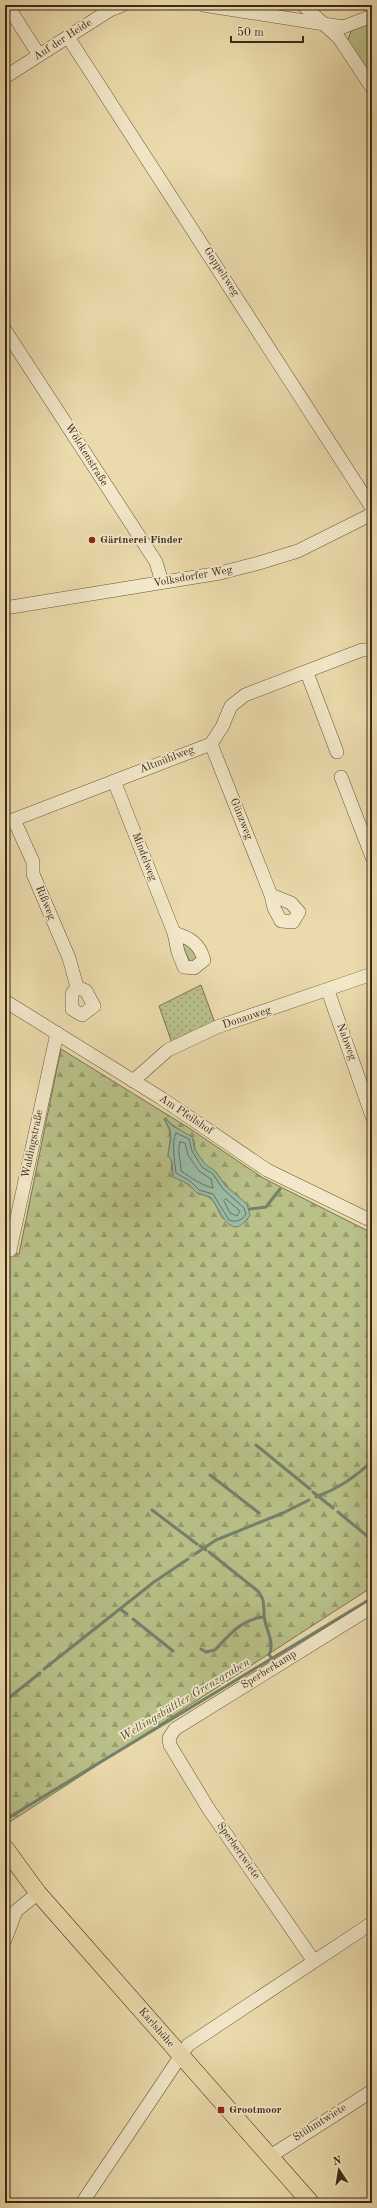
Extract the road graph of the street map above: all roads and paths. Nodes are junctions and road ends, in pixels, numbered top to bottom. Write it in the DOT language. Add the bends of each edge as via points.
graph roads {
  1 [pos="7,5"];
  2 [pos="123,5"];
  3 [pos="204,5"];
  4 [pos="303,5"];
  5 [pos="372,16"];
  6 [pos="326,26"];
  7 [pos="68,37"];
  8 [pos="39,55"];
  9 [pos="5,77"];
  10 [pos="372,88"];
  11 [pos="5,330"];
  12 [pos="372,508"];
  13 [pos="372,514"];
  14 [pos="162,582"];
  15 [pos="5,608"];
  16 [pos="372,650"];
  17 [pos="307,673"];
  18 [pos="211,744"];
  19 [pos="337,752"];
  20 [pos="340,777"];
  21 [pos="114,781"];
  22 [pos="10,822"];
  23 [pos="372,857"];
  24 [pos="271,895"];
  25 [pos="174,933"];
  26 [pos="372,974"];
  27 [pos="77,987"];
  28 [pos="328,991"];
  29 [pos="5,1001"];
  30 [pos="57,1033"];
  31 [pos="133,1081"];
  32 [pos="372,1116"];
  33 [pos="372,1221"];
  34 [pos="5,1249"];
  35 [pos="372,1607"];
  36 [pos="169,1738"];
  37 [pos="5,1848"];
  38 [pos="38,1893"];
  39 [pos="372,1923"];
  40 [pos="5,1940"];
  41 [pos="313,1960"];
  42 [pos="180,2055"];
  43 [pos="372,2091"];
  44 [pos="269,2157"];
  45 [pos="82,2203"];
  46 [pos="311,2203"];
  1 -- 8 [label="street"];
  2 -- 7 [label="street, Auf der Heide" via="110,10"];
  3 -- 6 [label="street" via="304,19"];
  4 -- 6 [label="street"];
  5 -- 6 [label="street" via="343,27"];
  6 -- 10 [label="street" via="339,38"];
  7 -- 8 [label="street, Auf der Heide"];
  7 -- 12 [label="street, Goppeltweg"];
  8 -- 9 [label="street, Auf der Heide"];
  11 -- 14 [label="street, Wölckenstraße" via="156,562"];
  13 -- 14 [label="street, Volksdorfer Weg" via="298,551 220,573"];
  14 -- 15 [label="street, Volksdorfer Weg"];
  16 -- 17 [label="street" via="362,650"];
  17 -- 18 [label="street" via="246,695 231,706"];
  17 -- 19 [label="street"];
  18 -- 21 [label="street, Altmühlweg"];
  18 -- 24 [label="street, Günzweg"];
  20 -- 23 [label="street"];
  21 -- 22 [label="street, Altmühlweg"];
  21 -- 25 [label="street, Mindelweg"];
  22 -- 27 [label="street, Rißweg" via="33,862 33,874 69,958"];
  26 -- 28 [label="street, Donauweg"];
  28 -- 31 [label="street, Donauweg" via="217,1027 168,1050"];
  28 -- 32 [label="street, Nabweg"];
  29 -- 30 [label="street, Am Pfeilshof"];
  30 -- 31 [label="street, Am Pfeilshof"];
  30 -- 34 [label="street, Waldingstraße" via="10,1250"];
  31 -- 33 [label="street, Am Pfeilshof" via="267,1170"];
  35 -- 36 [label="street, Sperberkamp" via="175,1729"];
  36 -- 41 [label="street, Sperbertwiete" via="170,1745 208,1808"];
  37 -- 38 [label="main road, Karlshöhe"];
  38 -- 40 [label="street" via="16,1911"];
  38 -- 42 [label="main road, Karlshöhe"];
  39 -- 41 [label="street"];
  41 -- 42 [label="street" via="188,2045"];
  42 -- 44 [label="main road, Karlshöhe"];
  42 -- 45 [label="street"];
  43 -- 44 [label="street, Stühmtwiete"];
  44 -- 46 [label="main road, Karlshöhe"];
}
